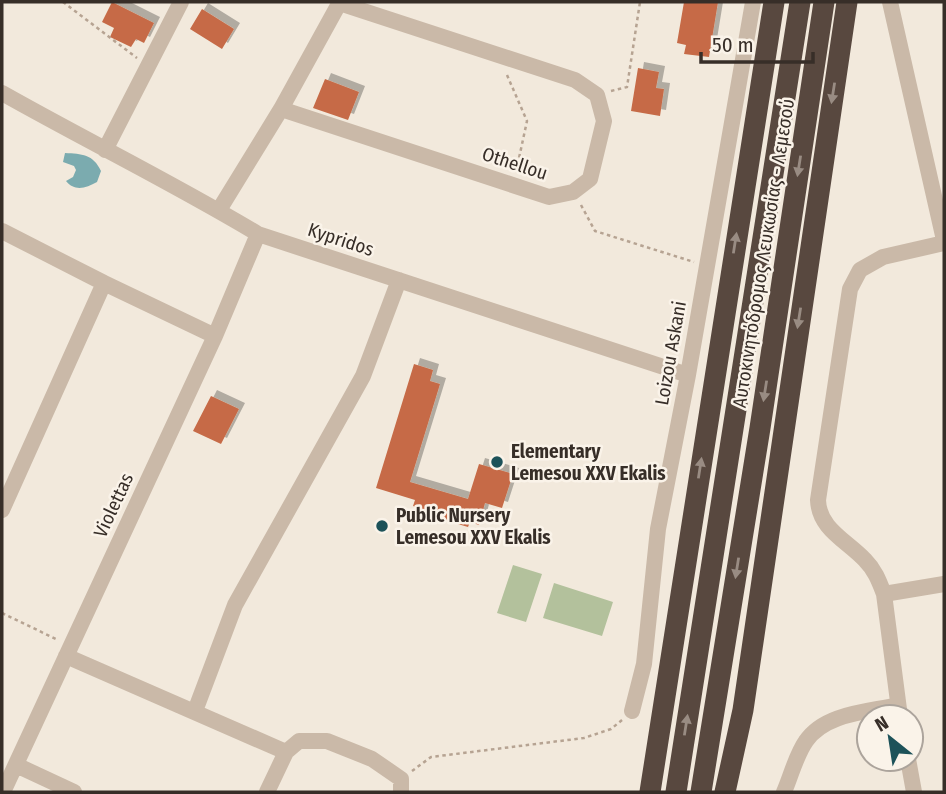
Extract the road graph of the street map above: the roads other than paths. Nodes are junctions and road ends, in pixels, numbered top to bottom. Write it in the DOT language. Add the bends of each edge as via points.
graph roads {
  1 [pos="181,2"];
  2 [pos="340,2"];
  3 [pos="752,2"];
  4 [pos="774,2"];
  5 [pos="800,2"];
  6 [pos="824,2"];
  7 [pos="847,2"];
  8 [pos="890,2"];
  9 [pos="2,93"];
  10 [pos="281,109"];
  11 [pos="104,150"];
  12 [pos="219,210"];
  13 [pos="2,231"];
  14 [pos="258,234"];
  15 [pos="944,242"];
  16 [pos="399,280"];
  17 [pos="104,284"];
  18 [pos="215,336"];
  19 [pos="741,373"];
  20 [pos="688,375"];
  21 [pos="760,428"];
  22 [pos="2,510"];
  23 [pos="944,584"];
  24 [pos="884,594"];
  25 [pos="674,632"];
  26 [pos="68,651"];
  27 [pos="898,703"];
  28 [pos="743,710"];
  29 [pos="195,711"];
  30 [pos="632,711"];
  31 [pos="855,717"];
  32 [pos="286,751"];
  33 [pos="16,765"];
  34 [pos="911,773"];
  35 [pos="401,786"];
  36 [pos="3,792"];
  37 [pos="74,792"];
  38 [pos="267,792"];
  39 [pos="650,792"];
  40 [pos="676,792"];
  41 [pos="701,792"];
  42 [pos="725,792"];
  43 [pos="784,792"];
  44 [pos="914,792"];
  1 -- 11 [label="street"];
  2 -- 10 [label="street"];
  2 -- 10 [label="street, Othellou" via="575,80 597,95 604,121 590,179 573,192 549,197"];
  3 -- 20 [label="street, Loizou Askani"];
  25 -- 4 [label="highway, one-way"];
  5 -- 19 [label="highway, Αυτοκινητόδρομος Λευκωσίας - Λεμεσού"];
  6 -- 21 [label="highway, Αυτοκινητόδρομος Λευκωσίας - Λεμεσού, one-way"];
  7 -- 28 [label="highway, one-way"];
  8 -- 15 [label="street"];
  9 -- 11 [label="street, Kypridos"];
  10 -- 12 [label="street"];
  11 -- 12 [label="street, Kypridos"];
  12 -- 14 [label="street, Kypridos"];
  13 -- 17 [label="street"];
  14 -- 16 [label="street, Kypridos"];
  14 -- 18 [label="street, Violettas"];
  15 -- 24 [label="street" via="883,257 860,270 850,289 818,513 824,524 866,561"];
  16 -- 20 [label="street, Kypridos"];
  16 -- 29 [label="street" via="363,376 235,605"];
  17 -- 18 [label="street"];
  17 -- 22 [label="street"];
  18 -- 26 [label="street, Violettas"];
  19 -- 25 [label="highway"];
  40 -- 19 [label="highway, one-way"];
  20 -- 30 [label="street, Loizou Askani" via="658,529 644,664"];
  21 -- 28 [label="highway" via="761,490"];
  21 -- 41 [label="highway, one-way"];
  23 -- 24 [label="street"];
  24 -- 27 [label="street"];
  25 -- 39 [label="highway"];
  26 -- 29 [label="street"];
  26 -- 33 [label="street, Violettas"];
  28 -- 42 [label="highway"];
  29 -- 32 [label="street"];
  31 -- 43 [label="street" via="816,729 805,742"];
  32 -- 35 [label="street" via="299,741 327,741 372,759"];
  32 -- 38 [label="street"];
  33 -- 36 [label="street, Violettas"];
  33 -- 37 [label="street"];
  34 -- 44 [label="street"];
}
